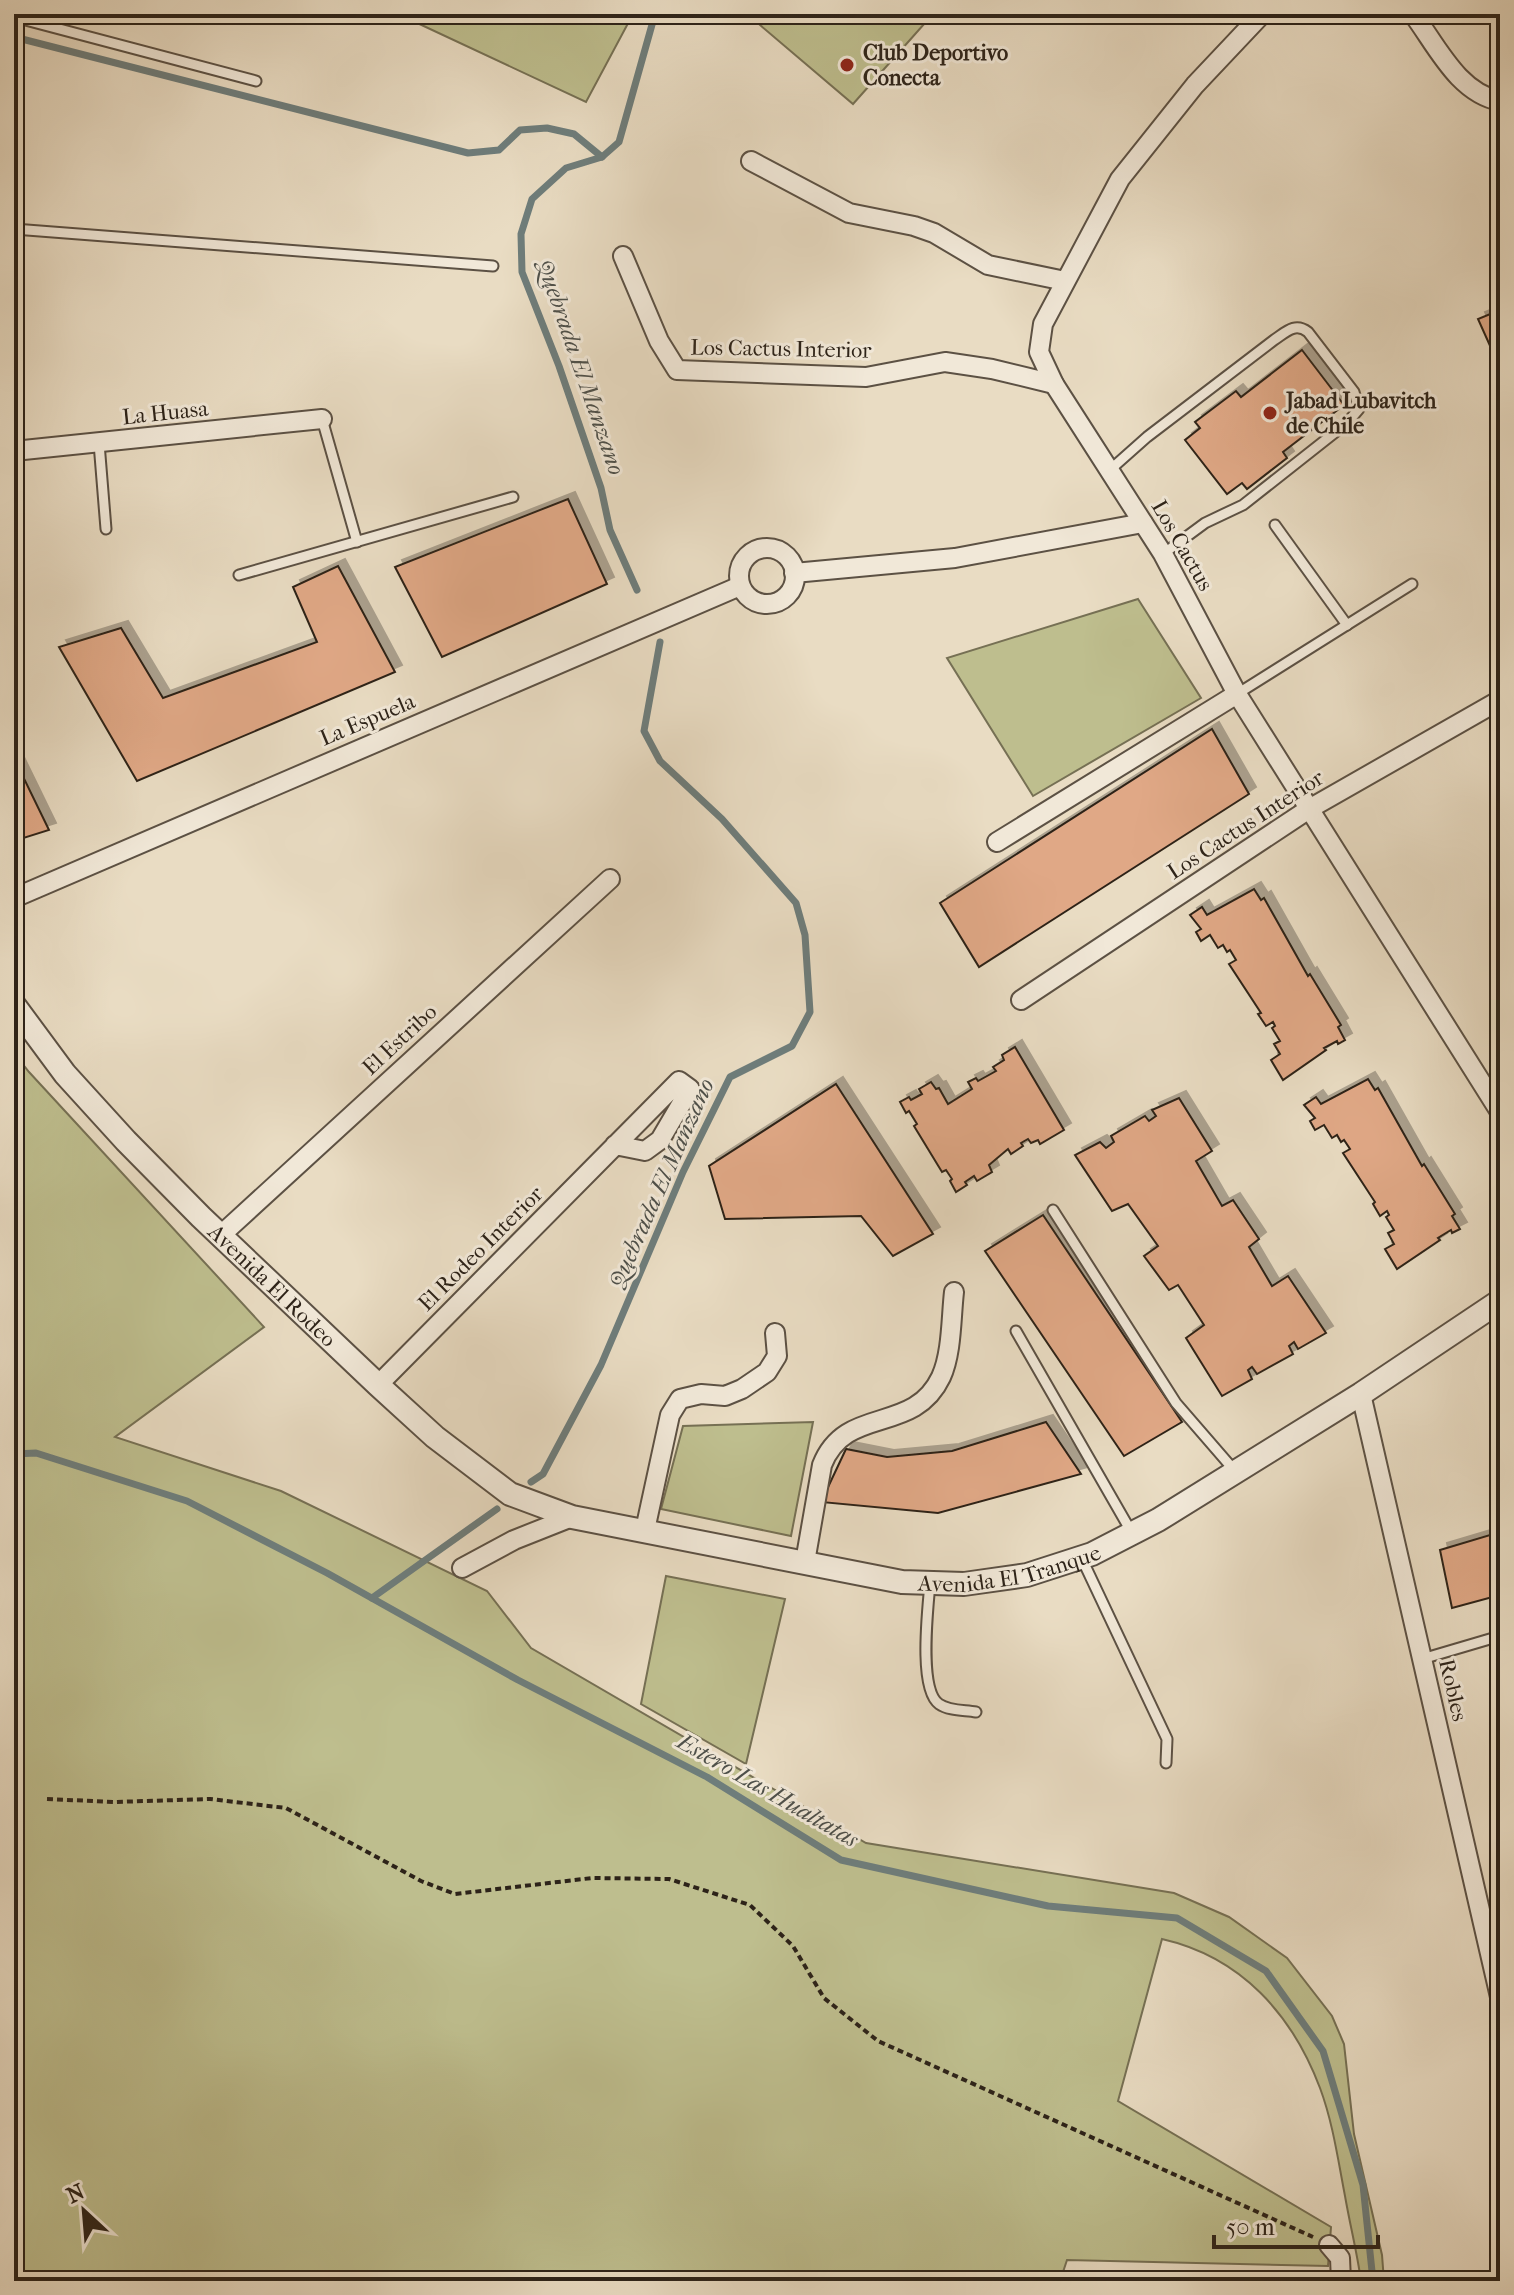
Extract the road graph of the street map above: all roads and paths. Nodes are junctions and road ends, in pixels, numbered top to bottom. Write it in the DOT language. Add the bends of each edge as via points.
graph roads {
  1 [pos="1262,14"];
  2 [pos="1413,14"];
  3 [pos="14,17"];
  4 [pos="256,81"];
  5 [pos="1500,101"];
  6 [pos="751,161"];
  7 [pos="14,229"];
  8 [pos="623,256"];
  9 [pos="493,266"];
  10 [pos="1065,281"];
  11 [pos="1054,384"];
  12 [pos="322,419"];
  13 [pos="99,443"];
  14 [pos="14,451"];
  15 [pos="1111,469"];
  16 [pos="513,497"];
  17 [pos="1143,523"];
  18 [pos="1275,525"];
  19 [pos="106,529"];
  20 [pos="357,542"];
  21 [pos="1163,554"];
  22 [pos="794,573"];
  23 [pos="239,575"];
  24 [pos="1412,584"];
  25 [pos="740,586"];
  26 [pos="1347,625"];
  27 [pos="1237,694"];
  28 [pos="1500,700"];
  29 [pos="1309,809"];
  30 [pos="997,842"];
  31 [pos="610,879"];
  32 [pos="14,898"];
  33 [pos="1021,1000"];
  34 [pos="14,1005"];
  35 [pos="1500,1112"];
  36 [pos="615,1145"];
  37 [pos="1053,1210"];
  38 [pos="221,1235"];
  39 [pos="954,1292"];
  40 [pos="1500,1301"];
  41 [pos="1016,1331"];
  42 [pos="775,1333"];
  43 [pos="378,1385"];
  44 [pos="1361,1394"];
  45 [pos="1237,1472"];
  46 [pos="572,1517"];
  47 [pos="645,1530"];
  48 [pos="1133,1535"];
  49 [pos="1082,1559"];
  50 [pos="805,1562"];
  51 [pos="462,1568"];
  52 [pos="930,1583"];
  53 [pos="1500,1636"];
  54 [pos="1422,1659"];
  55 [pos="976,1712"];
  56 [pos="1166,1763"];
  57 [pos="47,1799"];
  58 [pos="1500,1997"];
  59 [pos="1329,2245"];
  60 [pos="1341,2281"];
  1 -- 10 [label="street, Los Cactus" via="1195,85 1120,179"];
  2 -- 5 [label="street" via="1463,83 1481,97"];
  3 -- 4 [label="lane"];
  6 -- 10 [label="street" via="849,213 934,233 988,265"];
  7 -- 9 [label="lane"];
  8 -- 11 [label="street, Los Cactus Interior" via="677,370 866,377 945,362"];
  10 -- 11 [label="street, Los Cactus" via="1038,343"];
  11 -- 15 [label="street, Los Cactus"];
  12 -- 13 [label="street, La Huasa"];
  12 -- 20 [label="lane"];
  13 -- 14 [label="street, La Huasa"];
  13 -- 19 [label="lane"];
  15 -- 17 [label="street, Los Cactus"];
  15 -- 21 [label="lane" via="1295,327 1308,332 1354,392 1359,409 1347,423 1243,505 1205,523"];
  16 -- 20 [label="lane"];
  17 -- 21 [label="street, Los Cactus"];
  17 -- 22 [label="street" via="955,558"];
  18 -- 26 [label="lane"];
  20 -- 23 [label="lane"];
  21 -- 27 [label="street, Los Cactus"];
  22 -- 25 [label="street" via="789,594 772,604 753,600"];
  22 -- 25 [label="street" via="782,552 763,549 746,558"];
  24 -- 26 [label="lane"];
  25 -- 32 [label="street, La Espuela"];
  26 -- 27 [label="lane"];
  27 -- 29 [label="street, Los Cactus"];
  27 -- 30 [label="street"];
  28 -- 29 [label="street, Los Cactus Interior"];
  29 -- 33 [label="street, Los Cactus Interior"];
  29 -- 35 [label="street, Los Cactus"];
  31 -- 38 [label="street, El Estribo"];
  34 -- 38 [label="street, Avenida El Rodeo" via="86,1098"];
  36 -- 43 [label="street, El Rodeo Interior"];
  37 -- 45 [label="lane" via="1176,1403"];
  38 -- 43 [label="street, Avenida El Rodeo"];
  39 -- 50 [label="street" via="945,1366 933,1390 913,1409 851,1429 826,1454"];
  40 -- 44 [label="street, Avenida El Tranque"];
  41 -- 48 [label="lane"];
  42 -- 47 [label="street" via="777,1356 767,1372 725,1396 680,1399 670,1415"];
  43 -- 46 [label="street, Avenida El Rodeo" via="510,1494"];
  44 -- 45 [label="street, Avenida El Tranque"];
  44 -- 54 [label="street, Robles"];
  45 -- 48 [label="street, Avenida El Tranque"];
  46 -- 47 [label="street, Avenida El Tranque"];
  46 -- 51 [label="street"];
  47 -- 50 [label="street, Avenida El Tranque"];
  48 -- 49 [label="street, Avenida El Tranque"];
  49 -- 52 [label="street, Avenida El Tranque" via="1011,1578"];
  49 -- 56 [label="lane" via="1167,1739"];
  50 -- 52 [label="street, Avenida El Tranque"];
  52 -- 55 [label="lane" via="925,1637 931,1694 949,1709"];
  53 -- 54 [label="lane"];
  54 -- 58 [label="street, Robles"];
  57 -- 59 [label="path" via="210,1799 286,1808 455,1894 592,1878 669,1879 750,1905 793,1946 824,1998 878,2041"];
  59 -- 60 [label="street" via="1340,2258"];
}
